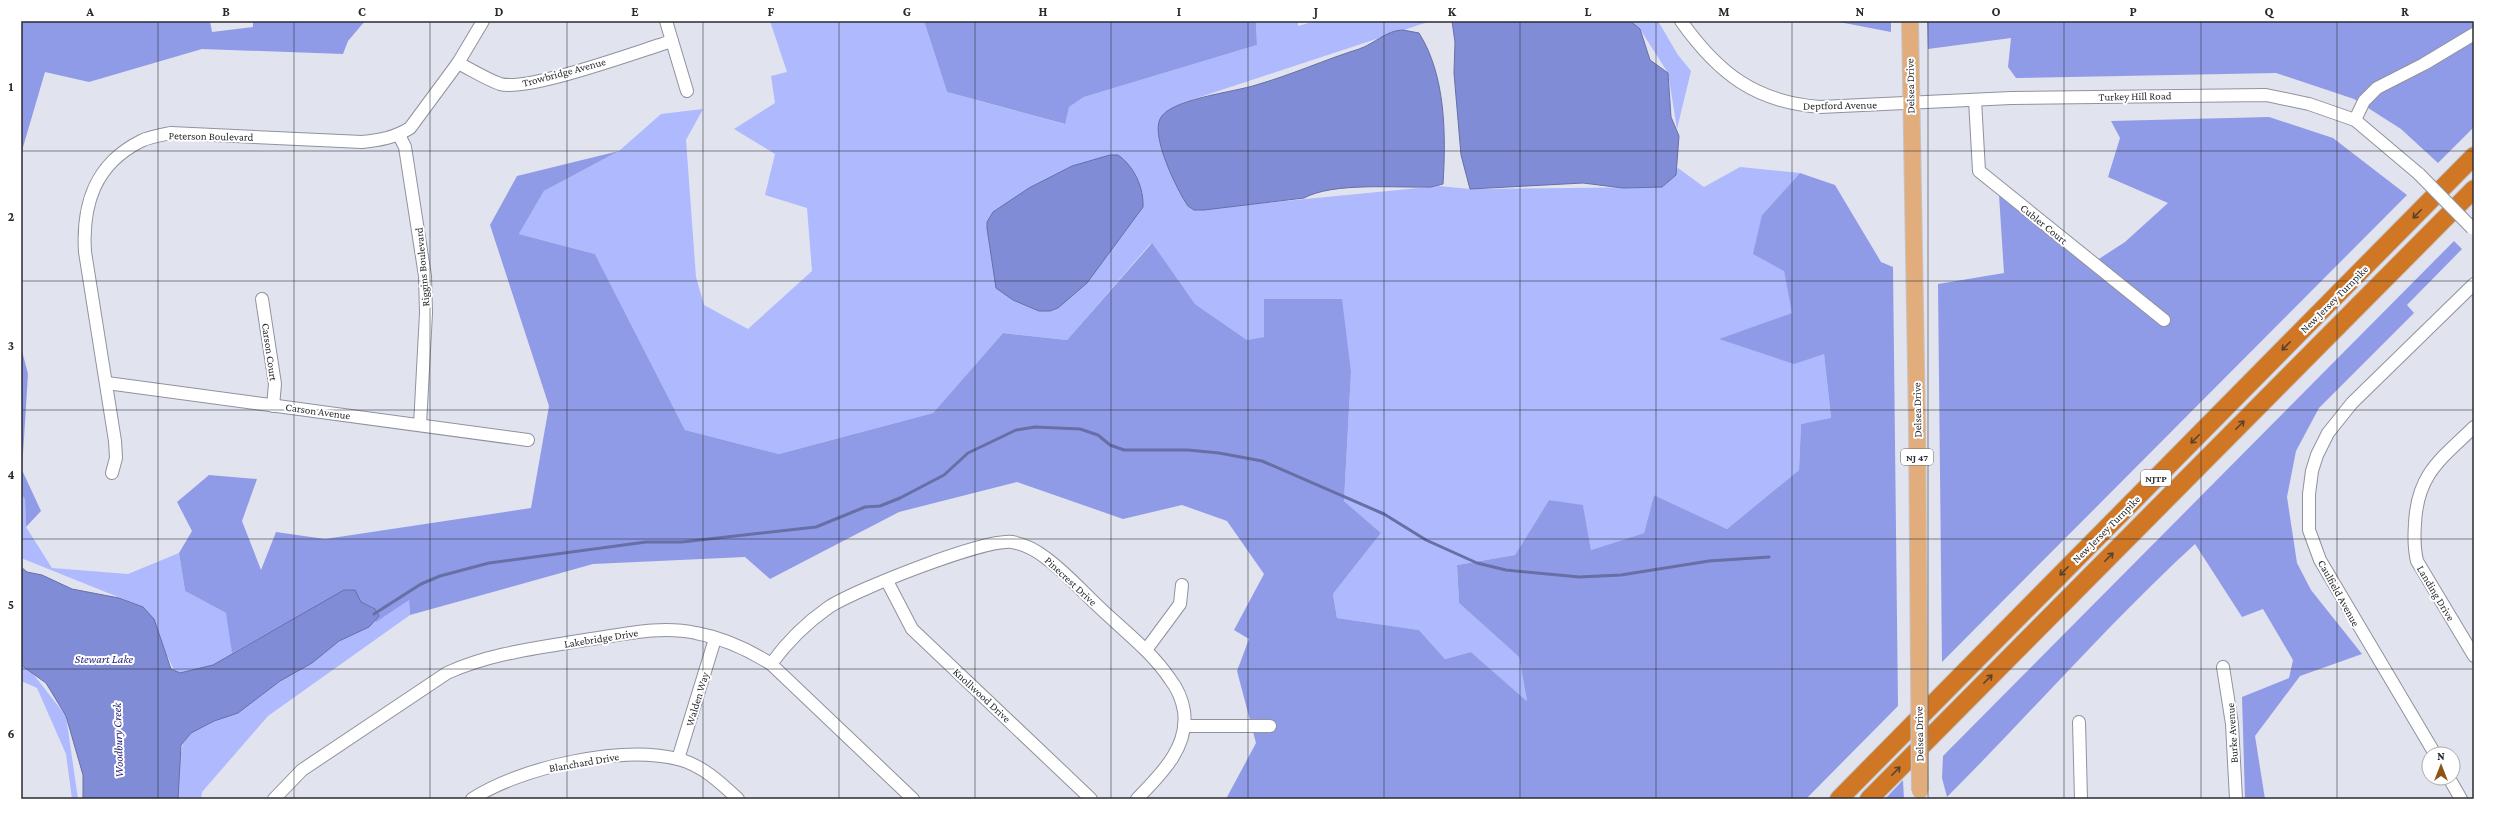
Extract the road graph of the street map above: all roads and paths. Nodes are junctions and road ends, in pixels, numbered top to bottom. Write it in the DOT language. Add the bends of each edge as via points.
graph roads {
  1 [pos="483,21"];
  2 [pos="666,21"];
  3 [pos="1681,21"];
  4 [pos="1910,21"];
  5 [pos="2474,34"];
  6 [pos="672,41"];
  7 [pos="458,63"];
  8 [pos="688,91"];
  9 [pos="1975,100"];
  10 [pos="1911,103"];
  11 [pos="2355,120"];
  12 [pos="399,135"];
  13 [pos="2474,156"];
  14 [pos="2474,189"];
  15 [pos="2473,229"];
  16 [pos="2474,284"];
  17 [pos="262,299"];
  18 [pos="2164,320"];
  19 [pos="107,383"];
  20 [pos="273,406"];
  21 [pos="420,425"];
  22 [pos="2474,427"];
  23 [pos="528,440"];
  24 [pos="112,473"];
  25 [pos="887,581"];
  26 [pos="1182,585"];
  27 [pos="715,639"];
  28 [pos="1146,650"];
  29 [pos="2474,656"];
  30 [pos="771,664"];
  31 [pos="2223,667"];
  32 [pos="2079,722"];
  33 [pos="1184,726"];
  34 [pos="1270,726"];
  35 [pos="2430,746"];
  36 [pos="678,759"];
  37 [pos="2454,786"];
  38 [pos="1920,795"];
  39 [pos="274,799"];
  40 [pos="472,799"];
  41 [pos="738,799"];
  42 [pos="913,799"];
  43 [pos="1091,799"];
  44 [pos="1137,799"];
  45 [pos="1839,799"];
  46 [pos="1869,799"];
  47 [pos="2081,799"];
  48 [pos="2236,799"];
  49 [pos="2461,799"];
  1 -- 7 [label="street, Peterson Boulevard"];
  2 -- 6 [label="street"];
  3 -- 10 [label="street, Deptford Avenue" via="1701,49 1718,65 1752,90 1772,98 1794,105 1820,107"];
  4 -- 10 [label="main road, Delsea Drive / NJ 47"];
  5 -- 11 [label="street" via="2377,88 2364,101"];
  6 -- 7 [label="street, Trowbridge Avenue" via="519,85 500,84"];
  6 -- 8 [label="street"];
  7 -- 12 [label="street, Peterson Boulevard" via="410,128"];
  9 -- 10 [label="street, Turkey Hill Road"];
  9 -- 11 [label="street, Turkey Hill Road" via="2266,95 2309,104"];
  9 -- 18 [label="street, Cubler Court" via="1979,171"];
  10 -- 38 [label="main road, Delsea Drive / NJ 47, bridge"];
  11 -- 15 [label="street, Turkey Hill Road, bridge" via="2419,174"];
  12 -- 19 [label="street, Peterson Boulevard" via="385,140 362,142 171,133 142,140 119,155 100,176 87,202 83,227"];
  12 -- 21 [label="street, Riggins Boulevard" via="405,147 425,276 426,313"];
  13 -- 45 [label="highway, New Jersey Turnpike / NJTP, one-way"];
  46 -- 14 [label="highway, New Jersey Turnpike / NJTP, one-way"];
  16 -- 35 [label="street, Caulfield Avenue" via="2352,403 2317,455 2309,494 2309,530 2320,560"];
  17 -- 20 [label="street, Carson Court" via="275,384"];
  19 -- 20 [label="street, Carson Avenue"];
  19 -- 24 [label="street, Peterson Boulevard" via="116,458"];
  20 -- 21 [label="street, Carson Avenue"];
  21 -- 23 [label="street, Carson Avenue"];
  22 -- 29 [label="street, Landing Drive" via="2430,470 2419,491 2414,547 2421,567"];
  25 -- 28 [label="street, Pinecrest Drive" via="977,547 1012,542 1027,546 1047,558"];
  25 -- 30 [label="street, Pinecrest Drive" via="846,597 815,617 791,639"];
  25 -- 43 [label="street, Knollwood Drive" via="912,629"];
  26 -- 28 [label="street" via="1180,604"];
  27 -- 30 [label="street, Lakebridge Drive" via="746,649"];
  27 -- 36 [label="street, Walden Way"];
  27 -- 39 [label="street, Lakebridge Drive" via="696,633 655,629 504,653 463,666 447,673 302,770"];
  28 -- 33 [label="street, Pinecrest Drive" via="1170,678 1179,694 1184,710"];
  30 -- 42 [label="street, Lakebridge Drive"];
  31 -- 48 [label="street, Burke Avenue" via="2231,717"];
  32 -- 47 [label="street"];
  33 -- 34 [label="street"];
  33 -- 44 [label="street, Pinecrest Drive" via="1178,748 1168,767"];
  36 -- 40 [label="street, Blanchard Drive" via="655,755 615,756 574,763 523,774 490,787"];
  36 -- 41 [label="street, Blanchard Drive" via="717,779"];
  37 -- 49 [label="street"];
}
